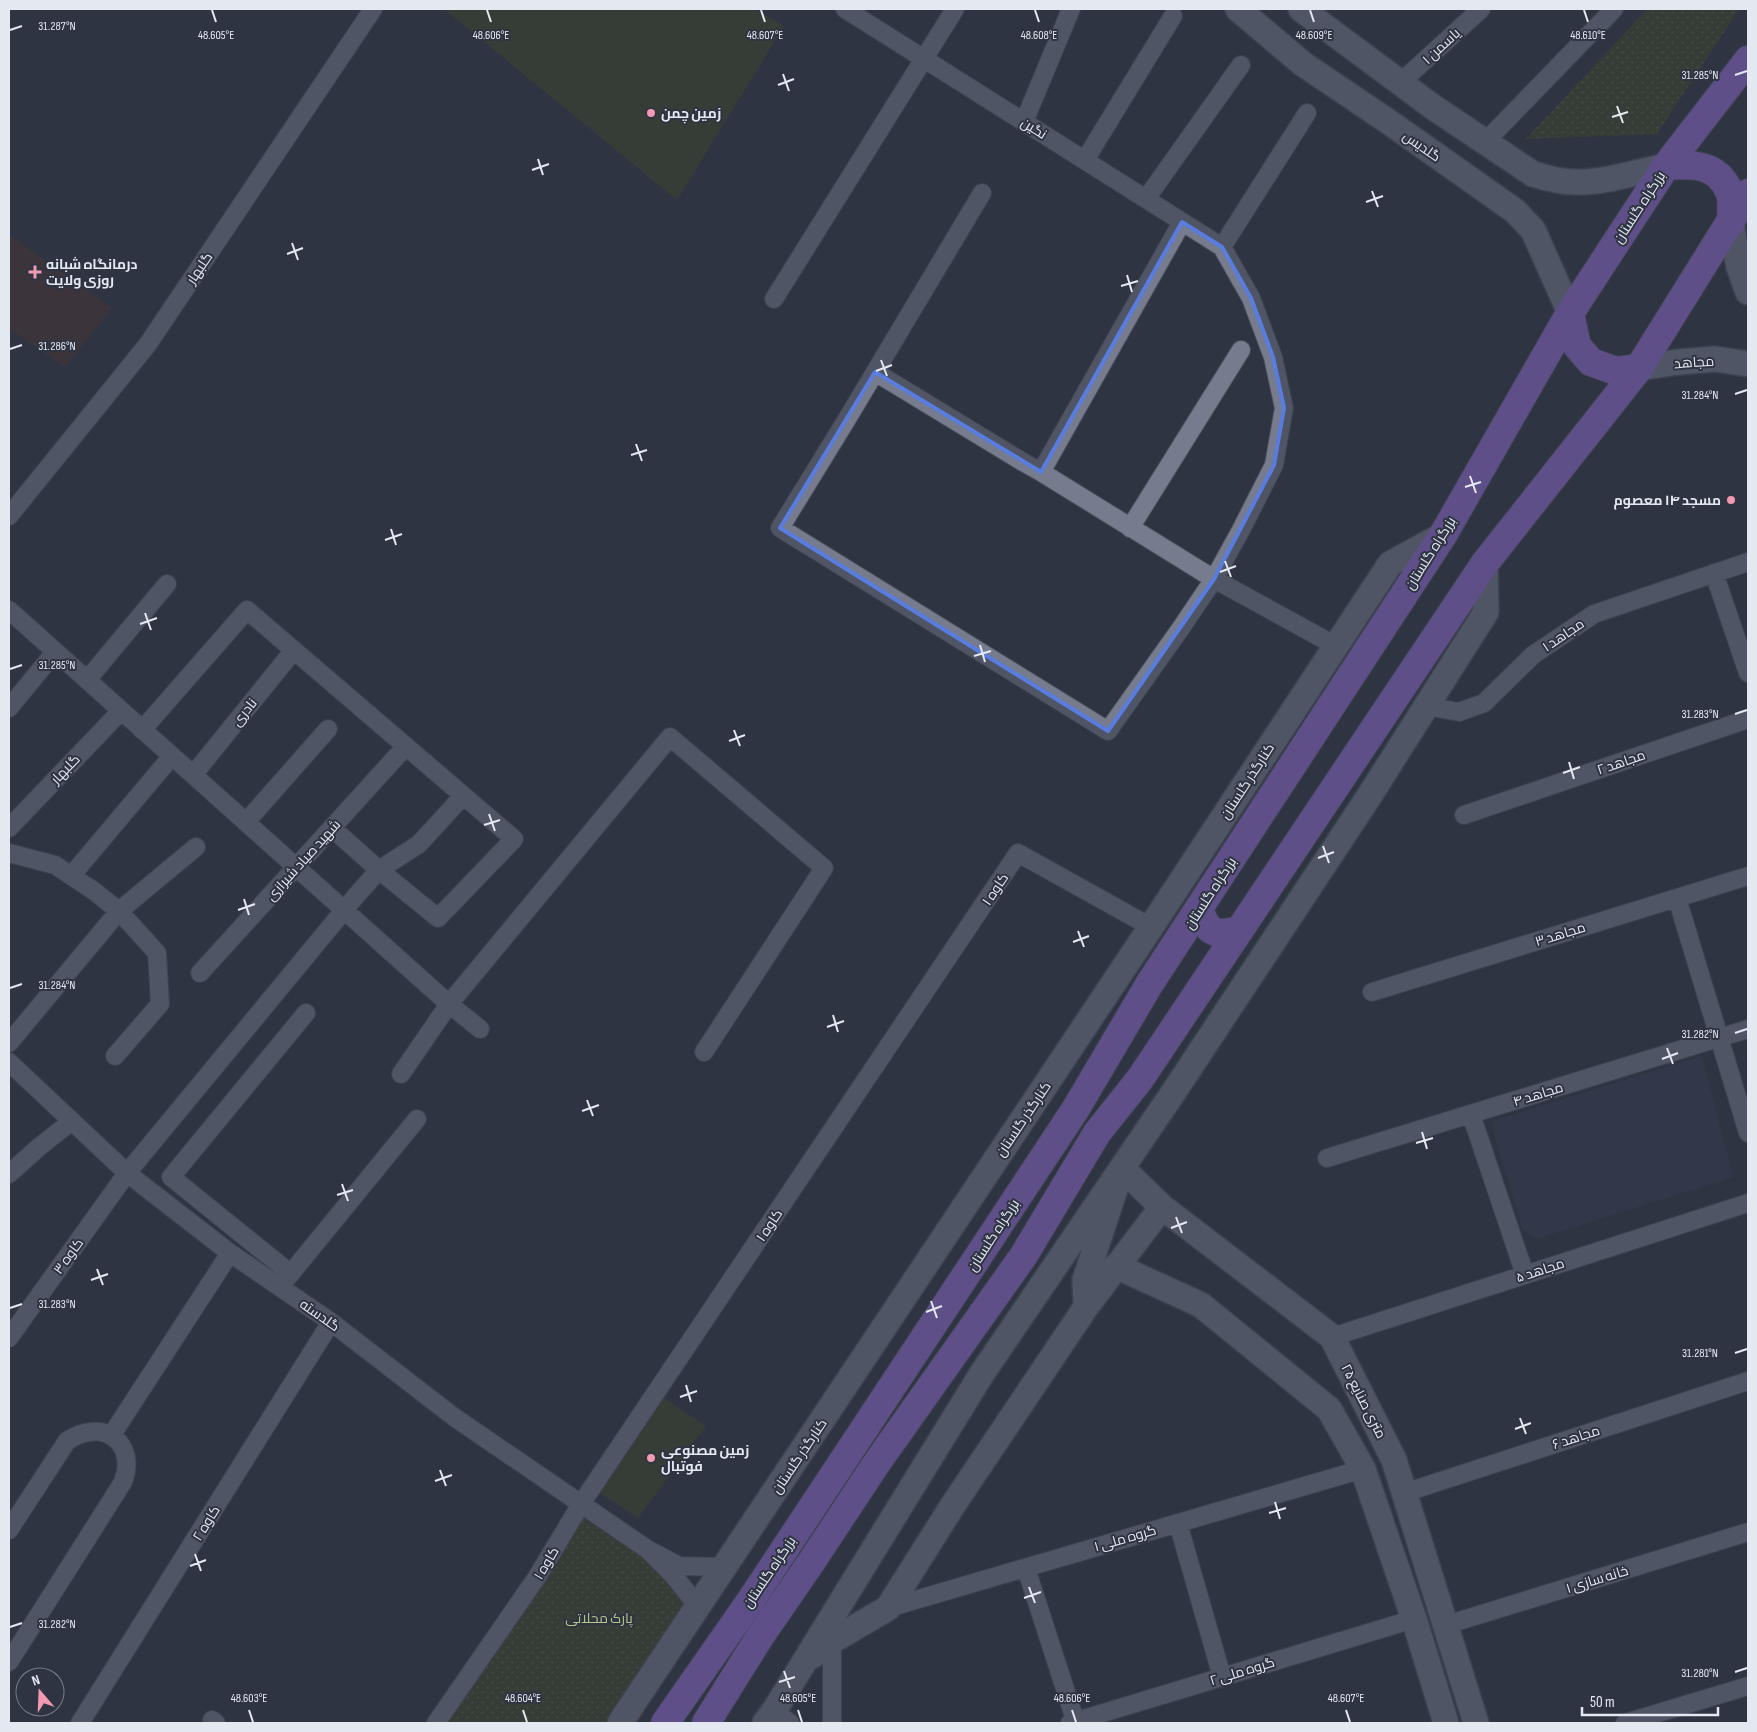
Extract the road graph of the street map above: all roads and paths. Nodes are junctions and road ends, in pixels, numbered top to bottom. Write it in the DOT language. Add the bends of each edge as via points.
graph roads {
  1 [pos="373,9"];
  2 [pos="955,9"];
  3 [pos="1071,9"];
  4 [pos="1238,9"];
  5 [pos="1301,9"];
  6 [pos="1481,9"];
  7 [pos="1614,9"];
  8 [pos="856,12"];
  9 [pos="1172,16"];
  10 [pos="923,58"];
  11 [pos="1748,60"];
  12 [pos="1241,64"];
  13 [pos="1400,83"];
  14 [pos="1307,114"];
  15 [pos="1024,122"];
  16 [pos="1485,142"];
  17 [pos="1085,160"];
  18 [pos="1666,166"];
  19 [pos="982,193"];
  20 [pos="1748,193"];
  21 [pos="1146,199"];
  22 [pos="1182,222"];
  23 [pos="1731,223"];
  24 [pos="1222,247"];
  25 [pos="1748,292"];
  26 [pos="774,299"];
  27 [pos="1570,312"];
  28 [pos="1241,350"];
  29 [pos="1748,364"];
  30 [pos="1639,368"];
  31 [pos="875,372"];
  32 [pos="1041,472"];
  33 [pos="11,508"];
  34 [pos="1130,528"];
  35 [pos="1443,535"];
  36 [pos="1748,562"];
  37 [pos="1485,563"];
  38 [pos="1714,573"];
  39 [pos="1214,579"];
  40 [pos="167,584"];
  41 [pos="9,610"];
  42 [pos="1336,646"];
  43 [pos="294,650"];
  44 [pos="55,652"];
  45 [pos="1748,673"];
  46 [pos="87,680"];
  47 [pos="1426,706"];
  48 [pos="9,708"];
  49 [pos="121,711"];
  50 [pos="1748,719"];
  51 [pos="142,730"];
  52 [pos="328,730"];
  53 [pos="406,746"];
  54 [pos="172,756"];
  55 [pos="193,775"];
  56 [pos="463,796"];
  57 [pos="1464,815"];
  58 [pos="246,822"];
  59 [pos="9,828"];
  60 [pos="332,828"];
  61 [pos="196,847"];
  62 [pos="9,853"];
  63 [pos="296,868"];
  64 [pos="379,870"];
  65 [pos="72,876"];
  66 [pos="1748,876"];
  67 [pos="1677,898"];
  68 [pos="1199,909"];
  69 [pos="344,910"];
  70 [pos="119,911"];
  71 [pos="1151,927"];
  72 [pos="1240,930"];
  73 [pos="1178,941"];
  74 [pos="1216,964"];
  75 [pos="200,973"];
  76 [pos="1372,992"];
  77 [pos="449,1004"];
  78 [pos="306,1013"];
  79 [pos="480,1029"];
  80 [pos="1748,1029"];
  81 [pos="1719,1038"];
  82 [pos="9,1043"];
  83 [pos="704,1052"];
  84 [pos="116,1056"];
  85 [pos="9,1062"];
  86 [pos="401,1074"];
  87 [pos="1471,1114"];
  88 [pos="417,1119"];
  89 [pos="72,1121"];
  90 [pos="1748,1134"];
  91 [pos="1327,1158"];
  92 [pos="1122,1168"];
  93 [pos="127,1173"];
  94 [pos="9,1174"];
  95 [pos="1748,1203"];
  96 [pos="1162,1207"];
  97 [pos="230,1253"];
  98 [pos="1116,1266"];
  99 [pos="290,1273"];
  100 [pos="1525,1275"];
  101 [pos="279,1287"];
  102 [pos="1086,1306"];
  103 [pos="331,1322"];
  104 [pos="1332,1337"];
  105 [pos="9,1338"];
  106 [pos="1748,1380"];
  107 [pos="111,1436"];
  108 [pos="1394,1460"];
  109 [pos="1363,1469"];
  110 [pos="1404,1493"];
  111 [pos="581,1504"];
  112 [pos="1178,1523"];
  113 [pos="9,1530"];
  114 [pos="1748,1532"];
  115 [pos="647,1549"];
  116 [pos="725,1567"];
  117 [pos="1026,1568"];
  118 [pos="698,1606"];
  119 [pos="888,1608"];
  120 [pos="832,1616"];
  121 [pos="1414,1619"];
  122 [pos="1446,1626"];
  123 [pos="832,1641"];
  124 [pos="9,1662"];
  125 [pos="804,1662"];
  126 [pos="1222,1677"];
  127 [pos="1748,1686"];
  128 [pos="777,1719"];
  129 [pos="80,1723"];
  130 [pos="436,1723"];
  131 [pos="620,1723"];
  132 [pos="666,1723"];
  133 [pos="706,1723"];
  134 [pos="832,1723"];
  135 [pos="1074,1723"];
  136 [pos="1446,1723"];
  137 [pos="1476,1723"];
  138 [pos="1625,1723"];
  1 -- 33 [label="street, گلبهار" via="148,344"];
  2 -- 10 [label="street"];
  3 -- 15 [label="street"];
  4 -- 27 [label="street, گلدیس" via="1303,64 1515,211 1533,230"];
  5 -- 13 [label="street"];
  6 -- 13 [label="street, یاسمن ۱"];
  7 -- 16 [label="street"];
  8 -- 10 [label="street, نگین"];
  9 -- 17 [label="street"];
  10 -- 15 [label="street, نگین"];
  10 -- 26 [label="street"];
  11 -- 18 [label="highway, بزرگراه گلستان"];
  12 -- 21 [label="street"];
  13 -- 16 [label="street"];
  14 -- 24 [label="street"];
  15 -- 17 [label="street, نگین"];
  16 -- 18 [label="street" via="1533,174 1575,182"];
  17 -- 21 [label="street, نگین"];
  18 -- 23 [label="highway" via="1690,164 1715,171 1730,192"];
  18 -- 27 [label="highway, بزرگراه گلستان"];
  19 -- 31 [label="street"];
  20 -- 23 [label="highway"];
  21 -- 22 [label="street, نگین"];
  22 -- 24 [label="street, نگین"];
  22 -- 32 [label="street"];
  23 -- 25 [label="street" via="1739,267"];
  23 -- 30 [label="highway"];
  24 -- 39 [label="street" via="1251,298 1273,357 1284,408 1274,465"];
  27 -- 30 [label="highway" via="1577,346 1591,362 1616,371"];
  27 -- 35 [label="highway, بزرگراه گلستان"];
  28 -- 34 [label="street"];
  29 -- 30 [label="street, مجاهد" via="1715,359"];
  30 -- 37 [label="highway"];
  31 -- 32 [label="street"];
  31 -- 39 [label="street" via="780,528 1108,731"];
  32 -- 34 [label="street"];
  34 -- 39 [label="street"];
  35 -- 42 [label="street, کنارگذر گلستان" via="1390,564"];
  35 -- 68 [label="highway, بزرگراه گلستان"];
  36 -- 38 [label="street, ۱ مجاهد"];
  37 -- 47 [label="street" via="1486,612"];
  37 -- 72 [label="highway"];
  38 -- 45 [label="street"];
  38 -- 47 [label="street, ۱ مجاهد" via="1594,614 1534,655 1484,703 1459,712"];
  39 -- 42 [label="street"];
  40 -- 46 [label="street"];
  41 -- 44 [label="street"];
  42 -- 71 [label="street, کنارگذر گلستان"];
  43 -- 51 [label="street" via="248,610"];
  43 -- 53 [label="street"];
  43 -- 55 [label="street, نادری"];
  44 -- 46 [label="street"];
  44 -- 48 [label="street"];
  46 -- 49 [label="street"];
  47 -- 92 [label="street"];
  49 -- 51 [label="street"];
  49 -- 59 [label="street, گلبهار"];
  50 -- 57 [label="street, مجاهد ۲"];
  51 -- 54 [label="street"];
  52 -- 58 [label="street"];
  53 -- 56 [label="street"];
  53 -- 60 [label="street, شهید صیاد شیرازی"];
  54 -- 55 [label="street"];
  54 -- 65 [label="street"];
  55 -- 58 [label="street"];
  56 -- 64 [label="street, کاوه ۳" via="419,844"];
  56 -- 64 [label="street" via="514,839 438,918"];
  58 -- 63 [label="street"];
  60 -- 63 [label="street, شهید صیاد شیرازی"];
  60 -- 64 [label="street"];
  61 -- 70 [label="street"];
  62 -- 65 [label="street" via="55,864"];
  63 -- 69 [label="street"];
  63 -- 75 [label="street, شهید صیاد شیرازی"];
  64 -- 69 [label="street, کاوه ۳"];
  65 -- 70 [label="street"];
  66 -- 67 [label="street, مجاهد ۳"];
  67 -- 76 [label="street, مجاهد ۳"];
  67 -- 81 [label="street"];
  68 -- 72 [label="highway" via="1204,924 1214,932 1222,934"];
  68 -- 73 [label="highway, بزرگراه گلستان"];
  69 -- 77 [label="street"];
  69 -- 93 [label="street, کاوه ۳"];
  70 -- 82 [label="street"];
  70 -- 84 [label="street" via="157,953 160,1004"];
  71 -- 111 [label="street, کاوه ۱" via="1018,854"];
  71 -- 116 [label="street, کنارگذر گلستان"];
  72 -- 74 [label="highway"];
  73 -- 74 [label="highway" via="1203,943 1212,950"];
  73 -- 132 [label="highway, بزرگراه گلستان" via="1075,1110"];
  74 -- 133 [label="highway" via="1140,1078 1098,1133 1024,1255 876,1464"];
  77 -- 79 [label="street"];
  77 -- 83 [label="street" via="670,737 824,868"];
  77 -- 86 [label="street"];
  78 -- 99 [label="street" via="171,1177"];
  80 -- 81 [label="street, مجاهد ۴"];
  81 -- 87 [label="street, مجاهد ۴"];
  81 -- 90 [label="street"];
  85 -- 89 [label="street, گلدسته"];
  87 -- 91 [label="street, مجاهد ۴"];
  87 -- 100 [label="street"];
  88 -- 99 [label="street"];
  89 -- 93 [label="street, گلدسته"];
  89 -- 94 [label="street"];
  92 -- 96 [label="street, ۲۵ متری صنایع"];
  92 -- 102 [label="street" via="1085,1280"];
  92 -- 120 [label="street" via="981,1375"];
  93 -- 97 [label="street, گلدسته"];
  93 -- 105 [label="street, کاوه ۳"];
  95 -- 100 [label="street, ۵ مجاهد"];
  96 -- 98 [label="street"];
  96 -- 104 [label="street, ۲۵ متری صنایع"];
  97 -- 101 [label="street, گلدسته"];
  97 -- 107 [label="street"];
  98 -- 102 [label="street"];
  98 -- 109 [label="street" via="1201,1305 1329,1409"];
  99 -- 101 [label="street"];
  100 -- 104 [label="street, ۵ مجاهد"];
  101 -- 103 [label="street, گلدسته"];
  102 -- 119 [label="street"];
  103 -- 111 [label="street, گلدسته" via="454,1417"];
  103 -- 129 [label="street, کاوه ۲"];
  104 -- 108 [label="street, ۲۵ متری صنایع"];
  106 -- 110 [label="street, ۶ مجاهد"];
  107 -- 113 [label="street" via="90,1431 67,1441"];
  107 -- 124 [label="street" via="123,1448 127,1459 123,1482"];
  108 -- 109 [label="street"];
  108 -- 110 [label="street, ۲۵ متری صنایع"];
  109 -- 112 [label="street, گروه ملی ۱"];
  109 -- 121 [label="street"];
  110 -- 122 [label="street, ۲۵ متری صنایع"];
  111 -- 115 [label="street, گلدسته"];
  111 -- 130 [label="street, کاوه ۱" via="537,1577"];
  112 -- 117 [label="street, گروه ملی ۱"];
  112 -- 126 [label="street"];
  114 -- 122 [label="street, خانه سازی ۱"];
  115 -- 116 [label="street" via="679,1566"];
  115 -- 118 [label="street"];
  116 -- 118 [label="street, کنارگذر گلستان"];
  117 -- 119 [label="street, گروه ملی ۱"];
  117 -- 135 [label="street"];
  118 -- 131 [label="street, کنارگذر گلستان"];
  119 -- 123 [label="street"];
  120 -- 123 [label="street"];
  120 -- 125 [label="street"];
  121 -- 126 [label="street, گروه ملی ۲"];
  121 -- 136 [label="street"];
  122 -- 137 [label="street, ۲۵ متری صنایع"];
  123 -- 125 [label="street"];
  123 -- 134 [label="street"];
  125 -- 128 [label="street"];
  126 -- 135 [label="street, گروه ملی ۲"];
  127 -- 138 [label="street"];
}
